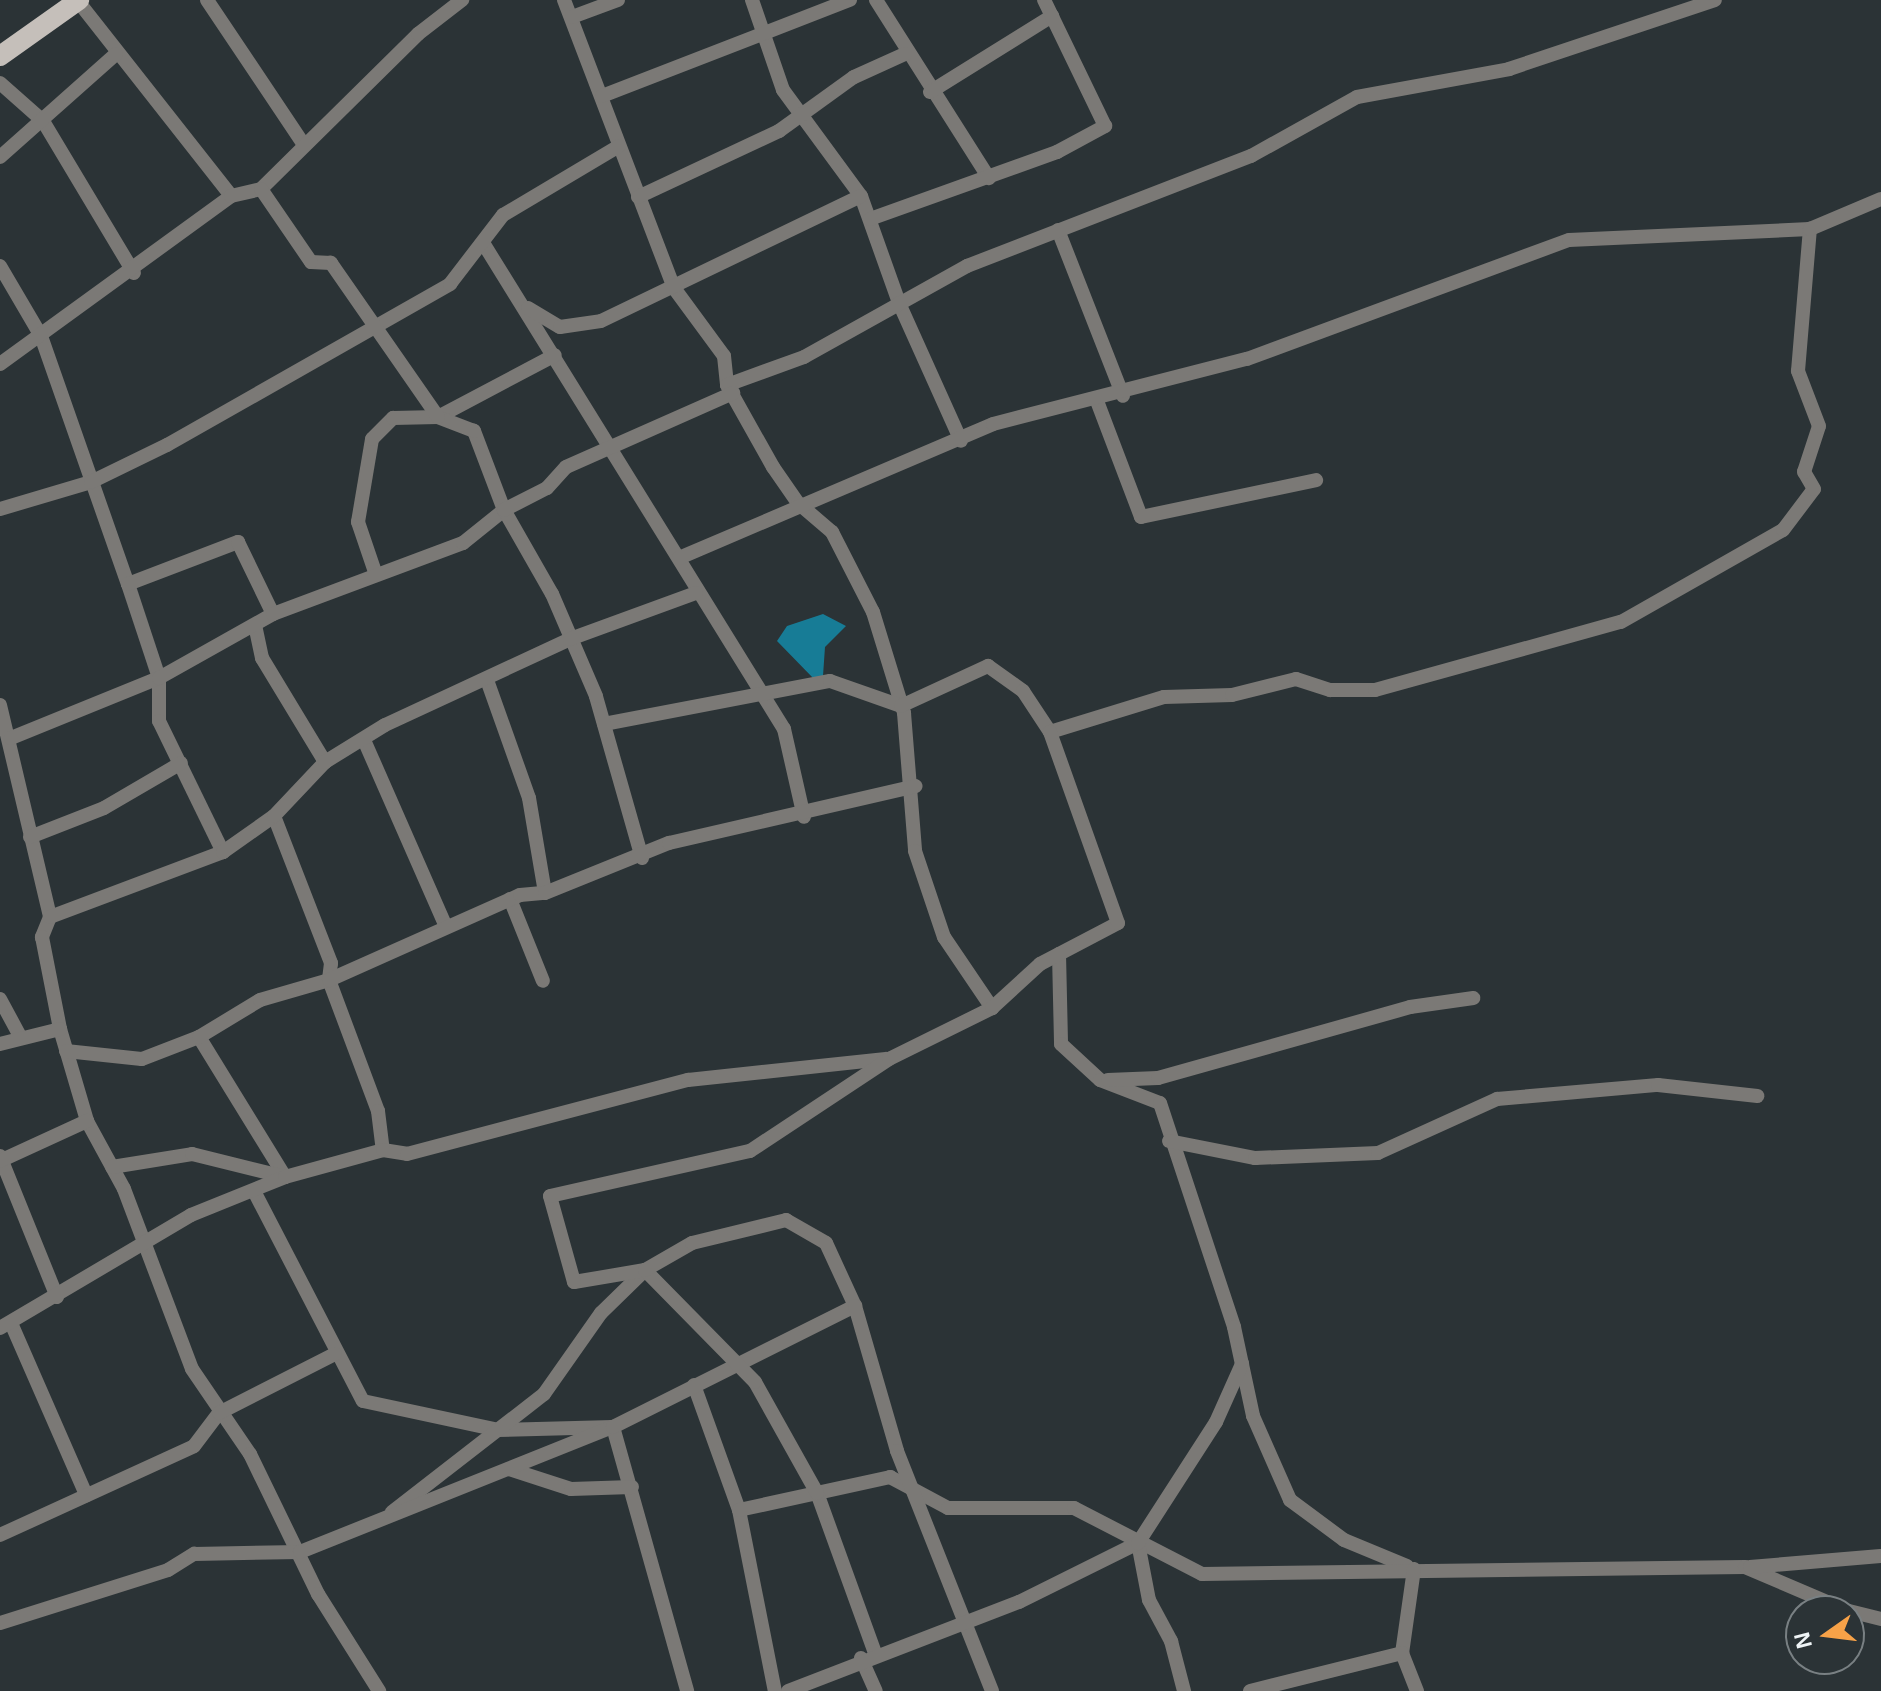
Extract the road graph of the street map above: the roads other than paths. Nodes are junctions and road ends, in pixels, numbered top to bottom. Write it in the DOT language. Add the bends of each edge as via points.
graph roads {
  1 [pos="78,0"];
  2 [pos="207,0"];
  3 [pos="462,0"];
  4 [pos="564,0"];
  5 [pos="618,0"];
  6 [pos="752,0"];
  7 [pos="850,0"];
  8 [pos="876,0"];
  9 [pos="1044,0"];
  10 [pos="1715,0"];
  11 [pos="1052,16"];
  12 [pos="572,17"];
  13 [pos="766,37"];
  14 [pos="116,54"];
  15 [pos="905,54"];
  16 [pos="0,56"];
  17 [pos="0,83"];
  18 [pos="930,92"];
  19 [pos="602,96"];
  20 [pos="805,116"];
  21 [pos="43,121"];
  22 [pos="304,145"];
  23 [pos="619,146"];
  24 [pos="0,157"];
  25 [pos="989,178"];
  26 [pos="261,189"];
  27 [pos="231,196"];
  28 [pos="861,196"];
  29 [pos="638,197"];
  30 [pos="1881,199"];
  31 [pos="870,219"];
  32 [pos="1810,229"];
  33 [pos="1058,230"];
  34 [pos="485,246"];
  35 [pos="0,266"];
  36 [pos="134,273"];
  37 [pos="674,288"];
  38 [pos="899,303"];
  39 [pos="524,306"];
  40 [pos="371,330"];
  41 [pos="41,336"];
  42 [pos="555,355"];
  43 [pos="0,364"];
  44 [pos="730,389"];
  45 [pos="1123,396"];
  46 [pos="1097,401"];
  47 [pos="438,417"];
  48 [pos="961,441"];
  49 [pos="611,446"];
  50 [pos="1316,480"];
  51 [pos="91,482"];
  52 [pos="798,503"];
  53 [pos="0,509"];
  54 [pos="504,510"];
  55 [pos="679,558"];
  56 [pos="375,572"];
  57 [pos="128,584"];
  58 [pos="696,593"];
  59 [pos="273,614"];
  60 [pos="255,625"];
  61 [pos="570,639"];
  62 [pos="159,678"];
  63 [pos="487,680"];
  64 [pos="757,692"];
  65 [pos="0,705"];
  66 [pos="901,706"];
  67 [pos="604,724"];
  68 [pos="1050,732"];
  69 [pos="11,738"];
  70 [pos="364,740"];
  71 [pos="325,762"];
  72 [pos="181,763"];
  73 [pos="915,786"];
  74 [pos="274,816"];
  75 [pos="804,817"];
  76 [pos="30,837"];
  77 [pos="223,852"];
  78 [pos="642,858"];
  79 [pos="545,893"];
  80 [pos="510,899"];
  81 [pos="50,917"];
  82 [pos="446,927"];
  83 [pos="1059,954"];
  84 [pos="329,980"];
  85 [pos="543,981"];
  86 [pos="1473,998"];
  87 [pos="0,999"];
  88 [pos="992,1008"];
  89 [pos="60,1029"];
  90 [pos="199,1037"];
  91 [pos="21,1038"];
  92 [pos="0,1044"];
  93 [pos="66,1051"];
  94 [pos="889,1059"];
  95 [pos="1100,1080"];
  96 [pos="1757,1096"];
  97 [pos="87,1121"];
  98 [pos="1169,1141"];
  99 [pos="383,1150"];
  100 [pos="1,1159"];
  101 [pos="112,1167"];
  102 [pos="285,1177"];
  103 [pos="255,1193"];
  104 [pos="145,1247"];
  105 [pos="645,1270"];
  106 [pos="57,1297"];
  107 [pos="855,1306"];
  108 [pos="6,1325"];
  109 [pos="335,1354"];
  110 [pos="1242,1364"];
  111 [pos="738,1367"];
  112 [pos="694,1385"];
  113 [pos="219,1413"];
  114 [pos="613,1427"];
  115 [pos="498,1430"];
  116 [pos="509,1469"];
  117 [pos="632,1487"];
  118 [pos="914,1490"];
  119 [pos="817,1493"];
  120 [pos="86,1495"];
  121 [pos="739,1510"];
  122 [pos="392,1512"];
  123 [pos="0,1535"];
  124 [pos="1138,1543"];
  125 [pos="300,1552"];
  126 [pos="1881,1556"];
  127 [pos="1745,1567"];
  128 [pos="1414,1569"];
  129 [pos="1811,1595"];
  130 [pos="965,1619"];
  131 [pos="0,1623"];
  132 [pos="1402,1653"];
  133 [pos="868,1656"];
  134 [pos="379,1691"];
  135 [pos="687,1691"];
  136 [pos="775,1691"];
  137 [pos="788,1691"];
  138 [pos="876,1691"];
  139 [pos="992,1691"];
  140 [pos="1184,1691"];
  141 [pos="1250,1691"];
  142 [pos="1417,1691"];
  1 -- 14 [label="street"];
  1 -- 16 [label="main road"];
  2 -- 22 [label="street"];
  3 -- 22 [label="street"];
  4 -- 12 [label="street"];
  5 -- 12 [label="street"];
  6 -- 13 [label="street"];
  7 -- 13 [label="street"];
  8 -- 15 [label="street"];
  9 -- 11 [label="street"];
  10 -- 33 [label="street" via="1509,69 1357,97 1251,156"];
  11 -- 18 [label="street"];
  11 -- 25 [label="street" via="1105,126"];
  12 -- 19 [label="street"];
  13 -- 19 [label="street"];
  13 -- 20 [label="street" via="783,90"];
  14 -- 21 [label="street"];
  14 -- 27 [label="street"];
  15 -- 18 [label="street"];
  15 -- 20 [label="street" via="854,77"];
  17 -- 21 [label="street"];
  18 -- 25 [label="street"];
  19 -- 23 [label="street"];
  20 -- 28 [label="street"];
  20 -- 29 [label="street"];
  21 -- 24 [label="street"];
  21 -- 36 [label="street"];
  22 -- 26 [label="street"];
  23 -- 29 [label="street"];
  23 -- 34 [label="street" via="503,215"];
  25 -- 31 [label="street"];
  26 -- 27 [label="street"];
  26 -- 40 [label="street" via="311,262 331,263"];
  27 -- 36 [label="street"];
  28 -- 31 [label="street"];
  28 -- 37 [label="street"];
  29 -- 37 [label="street"];
  30 -- 32 [label="street"];
  31 -- 38 [label="street"];
  32 -- 45 [label="street" via="1569,240 1247,359"];
  32 -- 68 [label="street" via="1798,371 1819,426 1804,472 1814,489 1783,530 1621,622 1446,672 1375,690 1330,690 1296,679 1232,695 1164,697"];
  33 -- 38 [label="street"];
  33 -- 45 [label="street"];
  34 -- 39 [label="street"];
  34 -- 40 [label="street" via="450,284"];
  35 -- 41 [label="street"];
  36 -- 41 [label="street"];
  37 -- 39 [label="street" via="601,321 560,327"];
  37 -- 44 [label="street" via="724,356"];
  38 -- 44 [label="street" via="804,357"];
  38 -- 48 [label="street"];
  39 -- 42 [label="street"];
  40 -- 47 [label="street"];
  40 -- 51 [label="street"];
  41 -- 43 [label="street"];
  41 -- 51 [label="street"];
  42 -- 47 [label="street"];
  42 -- 49 [label="street"];
  44 -- 49 [label="street"];
  44 -- 52 [label="street"];
  45 -- 46 [label="street"];
  46 -- 48 [label="street" via="993,424"];
  46 -- 50 [label="street" via="1141,517"];
  47 -- 54 [label="street" via="474,431"];
  47 -- 56 [label="street" via="393,418 372,439 357,513"];
  48 -- 52 [label="street"];
  49 -- 54 [label="street"];
  49 -- 55 [label="street"];
  51 -- 53 [label="street"];
  51 -- 57 [label="street"];
  52 -- 55 [label="street"];
  52 -- 66 [label="street" via="832,532 873,612"];
  54 -- 56 [label="street" via="463,543"];
  54 -- 61 [label="street"];
  55 -- 58 [label="street"];
  56 -- 59 [label="street"];
  57 -- 59 [label="street" via="238,542"];
  57 -- 62 [label="street"];
  58 -- 61 [label="street"];
  58 -- 64 [label="street"];
  59 -- 60 [label="street"];
  60 -- 62 [label="street"];
  60 -- 71 [label="street" via="262,658"];
  61 -- 63 [label="street"];
  61 -- 67 [label="street"];
  62 -- 69 [label="street"];
  62 -- 72 [label="street" via="159,721"];
  63 -- 70 [label="street"];
  63 -- 79 [label="street" via="529,798"];
  64 -- 66 [label="street" via="830,681"];
  64 -- 67 [label="street"];
  64 -- 75 [label="street" via="784,729"];
  65 -- 69 [label="street"];
  66 -- 68 [label="street" via="988,666 1023,691"];
  66 -- 73 [label="street"];
  67 -- 78 [label="street"];
  68 -- 83 [label="street" via="1118,923"];
  69 -- 76 [label="street" via="12,773"];
  70 -- 71 [label="street"];
  70 -- 82 [label="street"];
  71 -- 74 [label="street"];
  72 -- 76 [label="street" via="104,808"];
  72 -- 77 [label="street"];
  73 -- 75 [label="street"];
  73 -- 88 [label="street" via="915,851 944,937"];
  74 -- 77 [label="street"];
  74 -- 84 [label="street" via="331,963"];
  75 -- 78 [label="street" via="669,843"];
  76 -- 81 [label="street"];
  77 -- 81 [label="street"];
  78 -- 79 [label="street"];
  79 -- 80 [label="street"];
  80 -- 82 [label="street"];
  80 -- 85 [label="street"];
  81 -- 89 [label="street" via="42,937"];
  82 -- 84 [label="street"];
  83 -- 88 [label="street"];
  83 -- 95 [label="street" via="1061,1044"];
  84 -- 90 [label="street" via="260,1000"];
  84 -- 99 [label="street" via="378,1111"];
  86 -- 95 [label="street" via="1410,1007 1158,1078"];
  87 -- 91 [label="street"];
  88 -- 94 [label="street"];
  89 -- 91 [label="street"];
  89 -- 93 [label="street"];
  90 -- 93 [label="street" via="142,1059"];
  90 -- 102 [label="street"];
  91 -- 92 [label="street"];
  93 -- 97 [label="street"];
  94 -- 99 [label="street" via="688,1080 407,1154"];
  94 -- 105 [label="street" via="750,1151 550,1196 574,1282"];
  95 -- 98 [label="street" via="1160,1103"];
  96 -- 98 [label="street" via="1658,1085 1497,1099 1378,1153 1255,1158"];
  97 -- 100 [label="street"];
  97 -- 101 [label="street"];
  98 -- 110 [label="street"];
  99 -- 102 [label="street"];
  100 -- 106 [label="street"];
  101 -- 102 [label="street" via="192,1154"];
  101 -- 104 [label="street"];
  102 -- 103 [label="street"];
  103 -- 104 [label="street" via="191,1215"];
  103 -- 109 [label="street"];
  104 -- 106 [label="street"];
  104 -- 113 [label="street" via="192,1369"];
  105 -- 107 [label="street" via="692,1243 786,1220 826,1243"];
  105 -- 111 [label="street"];
  105 -- 115 [label="street" via="601,1313 544,1394"];
  106 -- 108 [label="street"];
  107 -- 111 [label="street"];
  107 -- 118 [label="street"];
  108 -- 120 [label="street"];
  109 -- 113 [label="street"];
  109 -- 115 [label="street" via="363,1401"];
  110 -- 124 [label="street" via="1216,1422"];
  110 -- 128 [label="street" via="1266,1456 1290,1500 1344,1540"];
  111 -- 112 [label="street"];
  111 -- 119 [label="street" via="755,1382"];
  112 -- 114 [label="street"];
  112 -- 121 [label="street"];
  113 -- 120 [label="street" via="194,1446"];
  113 -- 125 [label="street" via="250,1454"];
  114 -- 115 [label="street"];
  114 -- 116 [label="street"];
  114 -- 117 [label="street"];
  115 -- 122 [label="street"];
  116 -- 117 [label="street" via="571,1489"];
  116 -- 122 [label="street"];
  117 -- 135 [label="street"];
  118 -- 119 [label="street" via="890,1477"];
  118 -- 124 [label="street" via="975,1511 1074,1508"];
  118 -- 130 [label="street"];
  119 -- 121 [label="street"];
  119 -- 133 [label="street"];
  120 -- 123 [label="street"];
  121 -- 136 [label="street"];
  122 -- 125 [label="street"];
  124 -- 128 [label="street" via="1202,1574"];
  124 -- 130 [label="street" via="1019,1602"];
  124 -- 140 [label="street" via="1149,1600 1171,1641"];
  125 -- 131 [label="street" via="194,1554 168,1570"];
  125 -- 134 [label="street"];
  126 -- 127 [label="street"];
  127 -- 128 [label="street"];
  127 -- 129 [label="street"];
  128 -- 132 [label="street"];
  130 -- 133 [label="street"];
  130 -- 139 [label="street"];
  132 -- 141 [label="street"];
  132 -- 142 [label="street"];
  133 -- 137 [label="street"];
  133 -- 138 [label="street"];
}
